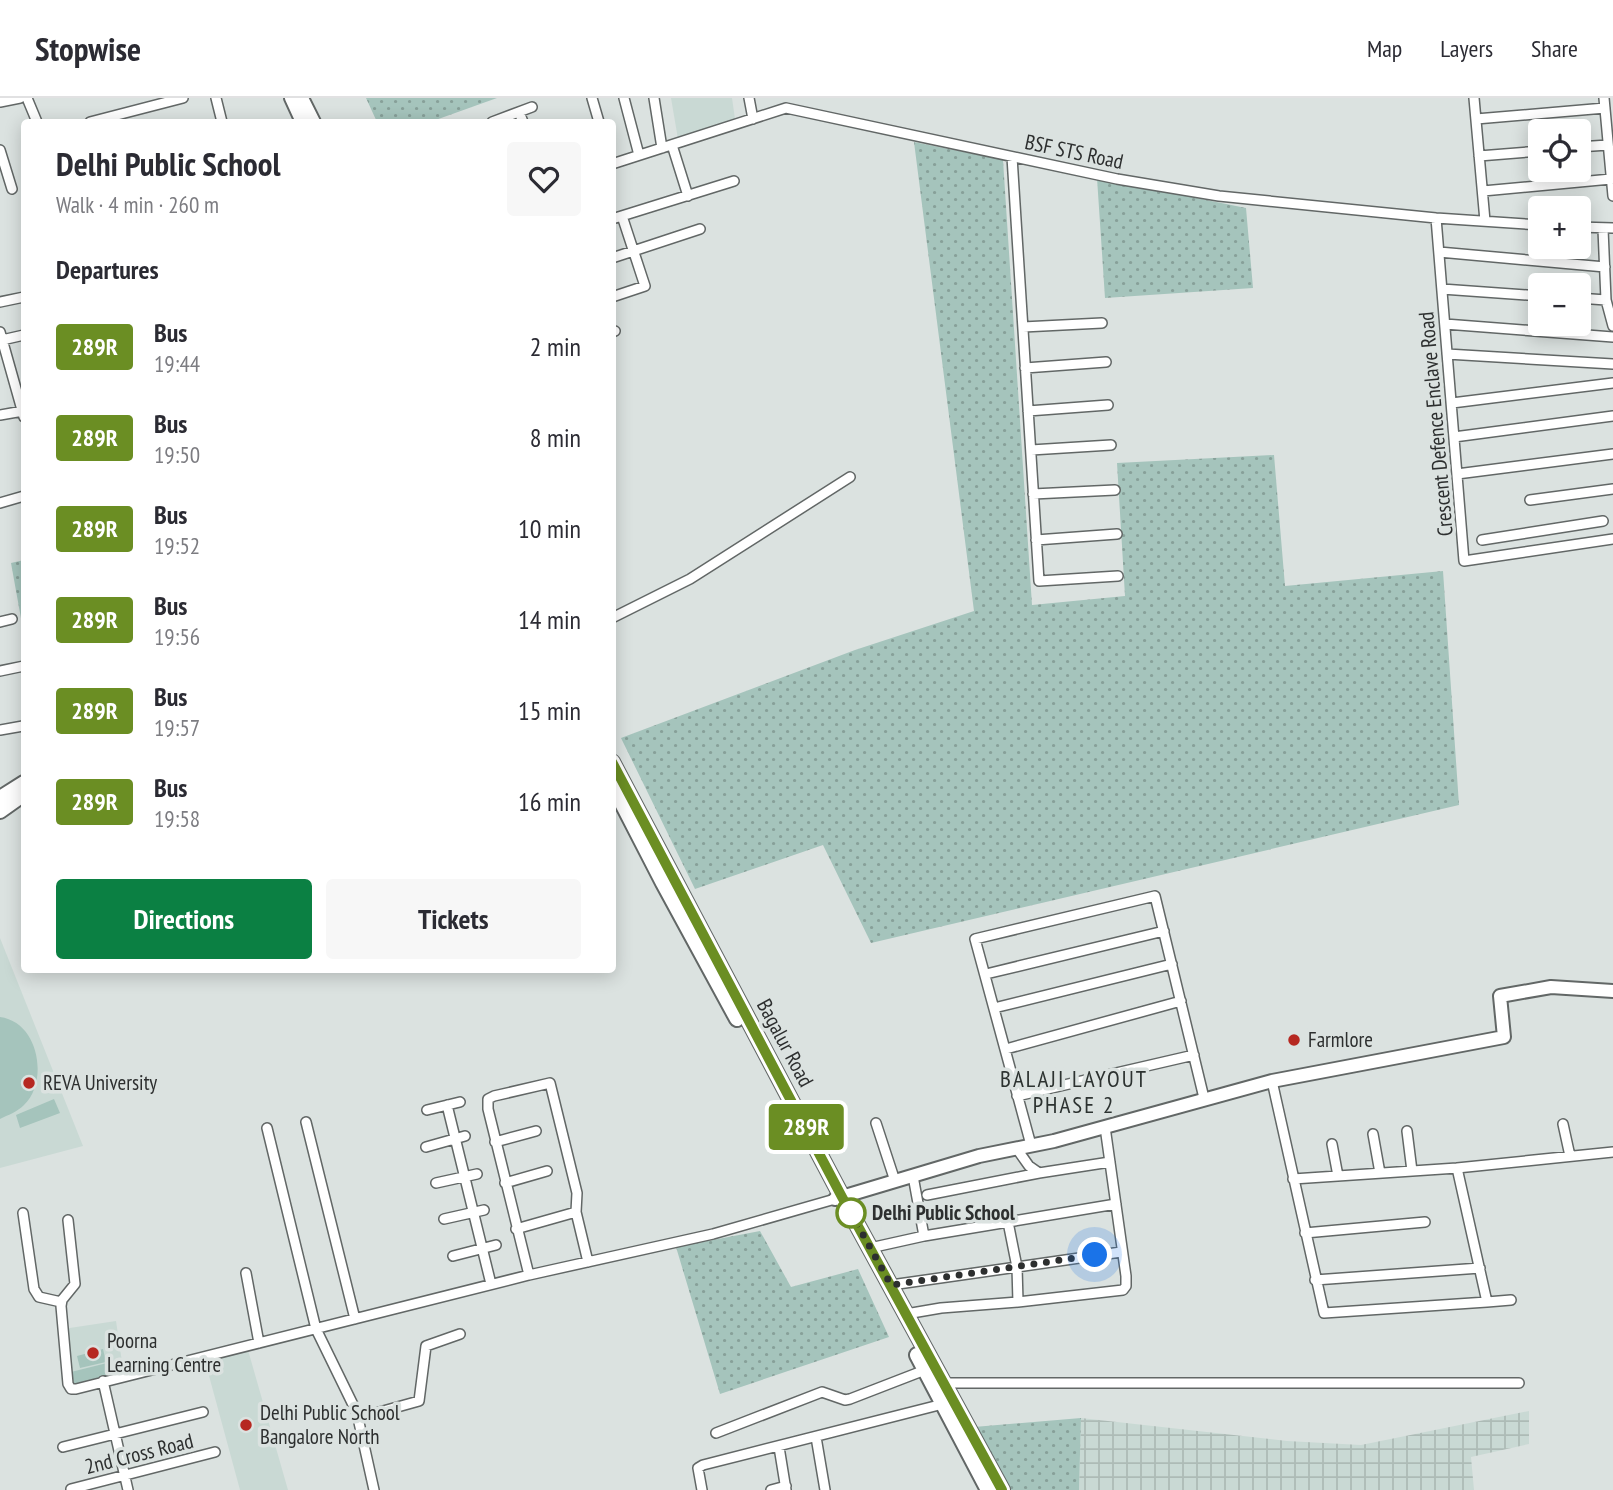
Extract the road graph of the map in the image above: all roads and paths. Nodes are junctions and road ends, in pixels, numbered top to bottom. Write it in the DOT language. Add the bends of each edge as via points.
graph roads {
  1 [pos="20,98"];
  2 [pos="27,98"];
  3 [pos="183,98"];
  4 [pos="216,98"];
  5 [pos="291,98"];
  6 [pos="302,98"];
  7 [pos="592,98"];
  8 [pos="624,98"];
  9 [pos="654,98"];
  10 [pos="749,98"];
  11 [pos="1474,98"];
  12 [pos="0,102"];
  13 [pos="785,103"];
  14 [pos="1605,103"];
  15 [pos="532,107"];
  16 [pos="519,112"];
  17 [pos="36,119"];
  18 [pos="102,119"];
  19 [pos="221,119"];
  20 [pos="301,119"];
  21 [pos="312,119"];
  22 [pos="500,119"];
  23 [pos="522,119"];
  24 [pos="598,119"];
  25 [pos="752,119"];
  26 [pos="1476,119"];
  27 [pos="672,145"];
  28 [pos="1608,145"];
  29 [pos="1591,147"];
  30 [pos="662,148"];
  31 [pos="0,150"];
  32 [pos="1528,152"];
  33 [pos="639,156"];
  34 [pos="1479,156"];
  35 [pos="1012,157"];
  36 [pos="616,163"];
  37 [pos="1611,179"];
  38 [pos="734,181"];
  39 [pos="12,189"];
  40 [pos="1483,191"];
  41 [pos="688,196"];
  42 [pos="1613,196"];
  43 [pos="617,218"];
  44 [pos="1436,218"];
  45 [pos="1485,221"];
  46 [pos="1528,224"];
  47 [pos="1608,228"];
  48 [pos="700,229"];
  49 [pos="633,251"];
  50 [pos="1439,252"];
  51 [pos="616,257"];
  52 [pos="1607,260"];
  53 [pos="1442,289"];
  54 [pos="1528,295"];
  55 [pos="616,296"];
  56 [pos="1609,296"];
  57 [pos="1591,297"];
  58 [pos="21,298"];
  59 [pos="0,302"];
  60 [pos="1102,323"];
  61 [pos="1445,324"];
  62 [pos="1613,326"];
  63 [pos="1023,327"];
  64 [pos="21,335"];
  65 [pos="1,336"];
  66 [pos="1613,337"];
  67 [pos="1447,354"];
  68 [pos="1106,362"];
  69 [pos="4,363"];
  70 [pos="1613,364"];
  71 [pos="1026,368"];
  72 [pos="1613,383"];
  73 [pos="20,388"];
  74 [pos="1451,403"];
  75 [pos="1108,405"];
  76 [pos="1028,411"];
  77 [pos="21,414"];
  78 [pos="0,415"];
  79 [pos="1613,416"];
  80 [pos="1454,437"];
  81 [pos="1111,445"];
  82 [pos="1031,450"];
  83 [pos="1613,454"];
  84 [pos="1457,474"];
  85 [pos="850,477"];
  86 [pos="1613,489"];
  87 [pos="1115,490"];
  88 [pos="1033,494"];
  89 [pos="21,497"];
  90 [pos="1530,500"];
  91 [pos="0,503"];
  92 [pos="1603,521"];
  93 [pos="1548,529"];
  94 [pos="1117,534"];
  95 [pos="1613,539"];
  96 [pos="1036,540"];
  97 [pos="1482,540"];
  98 [pos="1552,548"];
  99 [pos="1118,576"];
  100 [pos="616,616"];
  101 [pos="12,619"];
  102 [pos="0,622"];
  103 [pos="21,667"];
  104 [pos="0,671"];
  105 [pos="21,726"];
  106 [pos="0,730"];
  107 [pos="616,770"];
  108 [pos="21,785"];
  109 [pos="616,791"];
  110 [pos="21,796"];
  111 [pos="0,799"];
  112 [pos="0,811"];
  113 [pos="692,927"];
  114 [pos="1164,931"];
  115 [pos="1172,964"];
  116 [pos="986,974"];
  117 [pos="1613,991"];
  118 [pos="1181,1001"];
  119 [pos="994,1008"];
  120 [pos="1006,1049"];
  121 [pos="1194,1055"];
  122 [pos="1272,1081"];
  123 [pos="1017,1096"];
  124 [pos="1204,1098"];
  125 [pos="460,1102"];
  126 [pos="447,1105"];
  127 [pos="427,1110"];
  128 [pos="306,1122"];
  129 [pos="876,1123"];
  130 [pos="1563,1124"];
  131 [pos="1105,1127"];
  132 [pos="267,1128"];
  133 [pos="536,1131"];
  134 [pos="1407,1131"];
  135 [pos="1373,1134"];
  136 [pos="460,1138"];
  137 [pos="495,1142"];
  138 [pos="1332,1144"];
  139 [pos="1031,1145"];
  140 [pos="426,1147"];
  141 [pos="1017,1149"];
  142 [pos="1613,1152"];
  143 [pos="1570,1156"];
  144 [pos="1110,1162"];
  145 [pos="1457,1168"];
  146 [pos="547,1171"];
  147 [pos="1412,1171"];
  148 [pos="1039,1173"];
  149 [pos="1380,1173"];
  150 [pos="477,1174"];
  151 [pos="913,1176"];
  152 [pos="1338,1176"];
  153 [pos="465,1177"];
  154 [pos="1293,1179"];
  155 [pos="895,1181"];
  156 [pos="436,1183"];
  157 [pos="505,1183"];
  158 [pos="927,1195"];
  159 [pos="838,1198"];
  160 [pos="1115,1203"];
  161 [pos="484,1210"];
  162 [pos="474,1212"];
  163 [pos="576,1212"];
  164 [pos="23,1213"];
  165 [pos="444,1219"];
  166 [pos="68,1220"];
  167 [pos="1008,1222"];
  168 [pos="1425,1222"];
  169 [pos="516,1229"];
  170 [pos="1305,1233"];
  171 [pos="924,1236"];
  172 [pos="496,1245"];
  173 [pos="483,1248"];
  174 [pos="870,1248"];
  175 [pos="1121,1252"];
  176 [pos="453,1256"];
  177 [pos="587,1262"];
  178 [pos="1017,1266"];
  179 [pos="1480,1268"];
  180 [pos="246,1273"];
  181 [pos="528,1275"];
  182 [pos="1315,1280"];
  183 [pos="491,1284"];
  184 [pos="891,1285"];
  185 [pos="1511,1300"];
  186 [pos="61,1302"];
  187 [pos="1018,1302"];
  188 [pos="1487,1303"];
  189 [pos="906,1314"];
  190 [pos="355,1319"];
  191 [pos="316,1329"];
  192 [pos="460,1334"];
  193 [pos="259,1343"];
  194 [pos="925,1370"];
  195 [pos="103,1381"];
  196 [pos="1519,1383"];
  197 [pos="939,1385"];
  198 [pos="943,1404"];
  199 [pos="203,1412"];
  200 [pos="359,1417"];
  201 [pos="115,1433"];
  202 [pos="716,1433"];
  203 [pos="816,1437"];
  204 [pos="63,1447"];
  205 [pos="779,1447"];
  206 [pos="215,1452"];
  207 [pos="125,1475"];
  208 [pos="786,1488"];
  209 [pos="71,1489"];
  210 [pos="128,1490"];
  211 [pos="374,1490"];
  212 [pos="702,1490"];
  213 [pos="771,1490"];
  214 [pos="825,1490"];
  215 [pos="988,1490"];
  216 [pos="1002,1490"];
  1 -- 12 [label="street"];
  2 -- 17 [label="street"];
  3 -- 18 [label="street"];
  4 -- 19 [label="street"];
  5 -- 20 [label="street"];
  6 -- 21 [label="street"];
  7 -- 24 [label="street"];
  8 -- 33 [label="street"];
  9 -- 30 [label="street"];
  10 -- 25 [label="street"];
  11 -- 26 [label="street"];
  13 -- 25 [label="street, BSF STS Road"];
  13 -- 35 [label="street, BSF STS Road"];
  14 -- 26 [label="street"];
  14 -- 28 [label="street"];
  15 -- 16 [label="street"];
  16 -- 22 [label="street"];
  16 -- 23 [label="street"];
  25 -- 27 [label="street, BSF STS Road"];
  26 -- 34 [label="street"];
  27 -- 30 [label="street, BSF STS Road"];
  27 -- 41 [label="street"];
  28 -- 29 [label="street"];
  28 -- 37 [label="street"];
  30 -- 33 [label="street, BSF STS Road"];
  31 -- 39 [label="street"];
  32 -- 34 [label="street"];
  33 -- 36 [label="street, BSF STS Road"];
  34 -- 40 [label="street"];
  35 -- 44 [label="street, BSF STS Road" via="1219,196"];
  35 -- 63 [label="street"];
  37 -- 40 [label="street"];
  37 -- 42 [label="street"];
  38 -- 41 [label="street"];
  40 -- 45 [label="street"];
  41 -- 43 [label="street"];
  43 -- 49 [label="street"];
  44 -- 45 [label="street, BSF STS Road"];
  44 -- 50 [label="street, Crescent Defence Enclave Road"];
  45 -- 46 [label="street, BSF STS Road"];
  47 -- 52 [label="street"];
  48 -- 49 [label="street"];
  49 -- 51 [label="street"];
  49 -- 55 [label="street" via="645,286"];
  50 -- 52 [label="street"];
  50 -- 53 [label="street, Crescent Defence Enclave Road"];
  52 -- 56 [label="street"];
  53 -- 54 [label="street"];
  53 -- 61 [label="street, Crescent Defence Enclave Road"];
  56 -- 57 [label="street"];
  56 -- 62 [label="street"];
  58 -- 59 [label="street"];
  60 -- 63 [label="street"];
  61 -- 66 [label="street"];
  61 -- 67 [label="street, Crescent Defence Enclave Road"];
  63 -- 71 [label="street"];
  64 -- 65 [label="street"];
  65 -- 69 [label="street"];
  67 -- 70 [label="street"];
  67 -- 74 [label="street, Crescent Defence Enclave Road"];
  68 -- 71 [label="street"];
  69 -- 73 [label="street"];
  71 -- 76 [label="street"];
  72 -- 74 [label="street"];
  74 -- 80 [label="street, Crescent Defence Enclave Road"];
  75 -- 76 [label="street"];
  76 -- 82 [label="street"];
  77 -- 78 [label="street"];
  79 -- 80 [label="street"];
  80 -- 84 [label="street, Crescent Defence Enclave Road"];
  81 -- 82 [label="street"];
  82 -- 88 [label="street"];
  83 -- 84 [label="street"];
  84 -- 98 [label="street, Crescent Defence Enclave Road" via="1464,561"];
  85 -- 100 [label="street" via="690,579"];
  86 -- 90 [label="street"];
  87 -- 88 [label="street"];
  88 -- 96 [label="street"];
  89 -- 91 [label="street"];
  92 -- 93 [label="street"];
  93 -- 97 [label="street"];
  93 -- 98 [label="street"];
  94 -- 96 [label="street"];
  95 -- 98 [label="street, Crescent Defence Enclave Road"];
  96 -- 99 [label="street" via="1039,581"];
  101 -- 102 [label="street"];
  103 -- 104 [label="street"];
  105 -- 106 [label="street"];
  107 -- 113 [label="main road, Bagalur Road"];
  108 -- 111 [label="main road"];
  109 -- 113 [label="main road, Bagalur Road"];
  110 -- 112 [label="main road"];
  113 -- 159 [label="main road, Bagalur Road"];
  114 -- 115 [label="street"];
  114 -- 116 [label="street"];
  114 -- 116 [label="street" via="1156,896 975,939"];
  115 -- 118 [label="street"];
  115 -- 119 [label="street"];
  116 -- 119 [label="street"];
  117 -- 122 [label="street" via="1551,987 1500,996 1504,1037"];
  118 -- 120 [label="street"];
  118 -- 121 [label="street"];
  119 -- 120 [label="street"];
  120 -- 123 [label="street"];
  121 -- 123 [label="street"];
  121 -- 124 [label="street"];
  122 -- 124 [label="street"];
  122 -- 154 [label="street"];
  123 -- 139 [label="street"];
  124 -- 131 [label="street"];
  125 -- 126 [label="street"];
  126 -- 127 [label="street"];
  126 -- 136 [label="street"];
  128 -- 190 [label="street"];
  129 -- 155 [label="street"];
  130 -- 143 [label="street"];
  131 -- 139 [label="street"];
  131 -- 144 [label="street"];
  132 -- 191 [label="street"];
  133 -- 137 [label="street"];
  134 -- 147 [label="street"];
  135 -- 149 [label="street"];
  136 -- 140 [label="street"];
  136 -- 153 [label="street"];
  137 -- 157 [label="street"];
  137 -- 163 [label="street" via="488,1099 550,1083 577,1193"];
  138 -- 152 [label="street"];
  139 -- 141 [label="street"];
  141 -- 148 [label="street"];
  141 -- 151 [label="street"];
  142 -- 143 [label="street"];
  143 -- 145 [label="street"];
  144 -- 148 [label="street"];
  144 -- 160 [label="street"];
  145 -- 147 [label="street"];
  145 -- 179 [label="street"];
  146 -- 157 [label="street"];
  147 -- 149 [label="street"];
  148 -- 158 [label="street"];
  149 -- 152 [label="street"];
  150 -- 153 [label="street"];
  151 -- 155 [label="street"];
  151 -- 171 [label="street"];
  152 -- 154 [label="street"];
  153 -- 156 [label="street"];
  153 -- 162 [label="street"];
  154 -- 170 [label="street"];
  155 -- 159 [label="street"];
  157 -- 169 [label="street"];
  159 -- 174 [label="main road, Bagalur Road"];
  159 -- 177 [label="street" via="713,1234"];
  159 -- 194 [label="main road, Bagalur Road"];
  160 -- 167 [label="street"];
  160 -- 175 [label="street"];
  161 -- 162 [label="street"];
  162 -- 165 [label="street"];
  162 -- 173 [label="street"];
  163 -- 169 [label="street"];
  163 -- 177 [label="street"];
  164 -- 186 [label="street" via="34,1289 39,1297"];
  166 -- 186 [label="street" via="75,1284"];
  167 -- 171 [label="street"];
  167 -- 178 [label="street"];
  168 -- 170 [label="street"];
  169 -- 181 [label="street"];
  170 -- 182 [label="street"];
  171 -- 174 [label="street"];
  172 -- 173 [label="street"];
  173 -- 176 [label="street"];
  173 -- 183 [label="street"];
  174 -- 184 [label="main road, Bagalur Road"];
  175 -- 178 [label="street"];
  175 -- 187 [label="street" via="1123,1290"];
  177 -- 181 [label="street"];
  178 -- 184 [label="street"];
  178 -- 187 [label="street"];
  179 -- 182 [label="street"];
  179 -- 188 [label="street"];
  180 -- 193 [label="street"];
  181 -- 183 [label="street"];
  182 -- 188 [label="street" via="1327,1315"];
  183 -- 190 [label="street"];
  184 -- 189 [label="main road, Bagalur Road"];
  185 -- 188 [label="street"];
  186 -- 195 [label="street" via="71,1389"];
  187 -- 189 [label="street"];
  189 -- 197 [label="main road, Bagalur Road"];
  190 -- 191 [label="street"];
  191 -- 193 [label="street"];
  191 -- 200 [label="street"];
  192 -- 200 [label="street" via="426,1346 419,1401"];
  193 -- 195 [label="street"];
  194 -- 197 [label="main road, Bagalur Road"];
  194 -- 202 [label="street" via="850,1399 822,1392"];
  195 -- 201 [label="street"];
  196 -- 197 [label="street"];
  197 -- 198 [label="main road, Bagalur Road"];
  197 -- 216 [label="main road, Bagalur Road"];
  198 -- 203 [label="street"];
  198 -- 215 [label="main road, Bagalur Road"];
  199 -- 201 [label="street"];
  200 -- 211 [label="street"];
  201 -- 204 [label="street"];
  201 -- 207 [label="street"];
  203 -- 205 [label="street"];
  203 -- 214 [label="street"];
  205 -- 208 [label="street"];
  205 -- 212 [label="street" via="703,1465 698,1468"];
  206 -- 207 [label="street, 2nd Cross Road"];
  207 -- 209 [label="street, 2nd Cross Road"];
  207 -- 210 [label="street"];
  208 -- 213 [label="street"];
}
